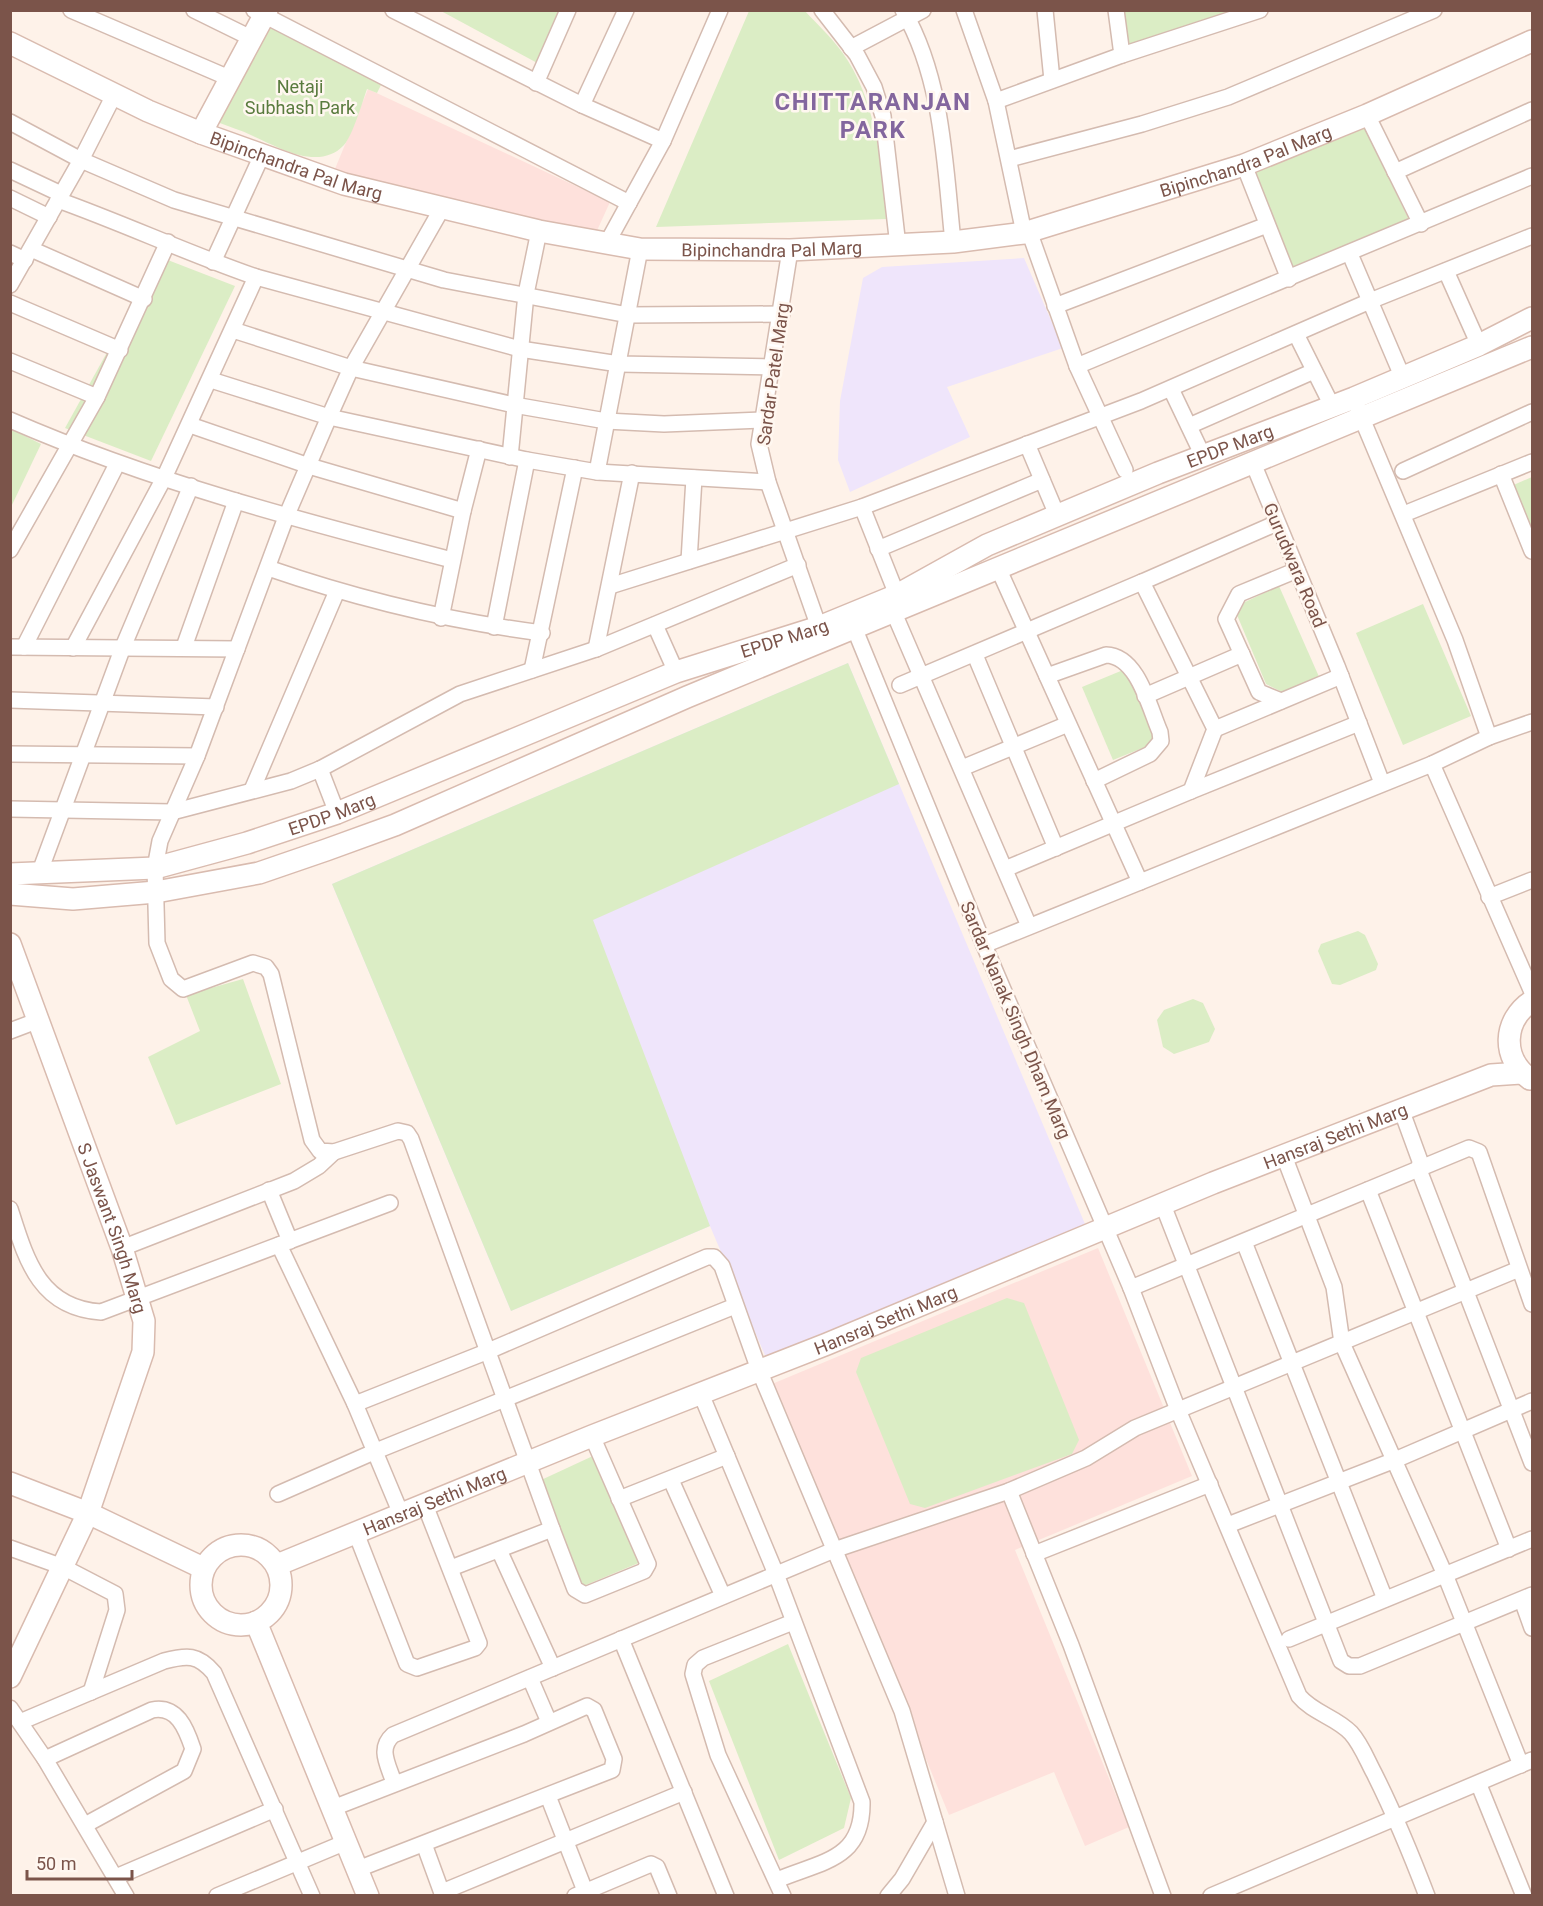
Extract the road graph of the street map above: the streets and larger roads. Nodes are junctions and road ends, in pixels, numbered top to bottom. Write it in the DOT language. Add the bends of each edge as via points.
graph roads {
  1 [pos="71,10"];
  2 [pos="194,10"];
  3 [pos="568,10"];
  4 [pos="626,10"];
  5 [pos="720,10"];
  6 [pos="822,10"];
  7 [pos="922,10"];
  8 [pos="964,10"];
  9 [pos="1046,10"];
  10 [pos="1116,10"];
  11 [pos="1260,10"];
  12 [pos="1434,10"];
  13 [pos="262,12"];
  14 [pos="403,13"];
  15 [pos="906,14"];
  16 [pos="251,38"];
  17 [pos="1533,40"];
  18 [pos="10,43"];
  19 [pos="851,48"];
  20 [pos="1122,55"];
  21 [pos="229,78"];
  22 [pos="1052,80"];
  23 [pos="536,83"];
  24 [pos="114,95"];
  25 [pos="996,101"];
  26 [pos="582,105"];
  27 [pos="1533,110"];
  28 [pos="1367,115"];
  29 [pos="10,122"];
  30 [pos="201,133"];
  31 [pos="663,141"];
  32 [pos="262,155"];
  33 [pos="1009,159"];
  34 [pos="81,160"];
  35 [pos="1244,165"];
  36 [pos="10,170"];
  37 [pos="1395,172"];
  38 [pos="1533,176"];
  39 [pos="60,197"];
  40 [pos="10,198"];
  41 [pos="629,203"];
  42 [pos="441,210"];
  43 [pos="49,217"];
  44 [pos="232,217"];
  45 [pos="1421,224"];
  46 [pos="1267,225"];
  47 [pos="539,231"];
  48 [pos="1027,232"];
  49 [pos="1533,236"];
  50 [pos="168,242"];
  51 [pos="952,242"];
  52 [pos="607,243"];
  53 [pos="898,246"];
  54 [pos="640,249"];
  55 [pos="790,250"];
  56 [pos="10,253"];
  57 [pos="28,254"];
  58 [pos="1350,254"];
  59 [pos="213,262"];
  60 [pos="406,270"];
  61 [pos="1446,271"];
  62 [pos="256,277"];
  63 [pos="1289,279"];
  64 [pos="10,285"];
  65 [pos="526,294"];
  66 [pos="144,299"];
  67 [pos="1370,300"];
  68 [pos="10,303"];
  69 [pos="1055,306"];
  70 [pos="381,313"];
  71 [pos="782,314"];
  72 [pos="628,315"];
  73 [pos="1533,318"];
  74 [pos="233,330"];
  75 [pos="1296,334"];
  76 [pos="1479,345"];
  77 [pos="1533,347"];
  78 [pos="520,349"];
  79 [pos="120,350"];
  80 [pos="10,361"];
  81 [pos="619,364"];
  82 [pos="1077,366"];
  83 [pos="771,367"];
  84 [pos="351,368"];
  85 [pos="1314,371"];
  86 [pos="1402,376"];
  87 [pos="211,380"];
  88 [pos="1171,389"];
  89 [pos="97,397"];
  90 [pos="1354,398"];
  91 [pos="514,405"];
  92 [pos="1332,406"];
  93 [pos="1533,412"];
  94 [pos="1102,416"];
  95 [pos="329,417"];
  96 [pos="1362,419"];
  97 [pos="10,420"];
  98 [pos="762,420"];
  99 [pos="606,421"];
  100 [pos="190,425"];
  101 [pos="1189,426"];
  102 [pos="1027,444"];
  103 [pos="70,445"];
  104 [pos="478,449"];
  105 [pos="1203,456"];
  106 [pos="510,457"];
  107 [pos="527,460"];
  108 [pos="1533,462"];
  109 [pos="1253,463"];
  110 [pos="117,464"];
  111 [pos="309,466"];
  112 [pos="575,468"];
  113 [pos="1125,470"];
  114 [pos="1402,471"];
  115 [pos="597,472"];
  116 [pos="632,473"];
  117 [pos="1501,474"];
  118 [pos="164,477"];
  119 [pos="694,478"];
  120 [pos="1042,480"];
  121 [pos="768,482"];
  122 [pos="191,486"];
  123 [pos="236,501"];
  124 [pos="862,507"];
  125 [pos="463,511"];
  126 [pos="1404,514"];
  127 [pos="1057,515"];
  128 [pos="286,517"];
  129 [pos="1277,523"];
  130 [pos="786,529"];
  131 [pos="878,549"];
  132 [pos="10,550"];
  133 [pos="1533,551"];
  134 [pos="452,560"];
  135 [pos="688,561"];
  136 [pos="798,565"];
  137 [pos="268,568"];
  138 [pos="999,570"];
  139 [pos="1297,570"];
  140 [pos="1142,582"];
  141 [pos="610,586"];
  142 [pos="337,591"];
  143 [pos="896,604"];
  144 [pos="441,618"];
  145 [pos="852,621"];
  146 [pos="655,626"];
  147 [pos="494,627"];
  148 [pos="542,633"];
  149 [pos="1027,633"];
  150 [pos="821,634"];
  151 [pos="17,647"];
  152 [pos="123,647"];
  153 [pos="184,647"];
  154 [pos="73,648"];
  155 [pos="237,649"];
  156 [pos="596,649"];
  157 [pos="1242,654"];
  158 [pos="975,655"];
  159 [pos="532,670"];
  160 [pos="1339,671"];
  161 [pos="676,672"];
  162 [pos="1047,676"];
  163 [pos="1189,676"];
  164 [pos="922,677"];
  165 [pos="900,685"];
  166 [pos="1144,696"];
  167 [pos="10,700"];
  168 [pos="1281,701"];
  169 [pos="102,704"];
  170 [pos="216,706"];
  171 [pos="1533,722"];
  172 [pos="1359,723"];
  173 [pos="1068,724"];
  174 [pos="1215,729"];
  175 [pos="1489,737"];
  176 [pos="1014,747"];
  177 [pos="10,754"];
  178 [pos="84,756"];
  179 [pos="197,756"];
  180 [pos="1432,764"];
  181 [pos="962,768"];
  182 [pos="320,769"];
  183 [pos="1094,781"];
  184 [pos="1382,783"];
  185 [pos="252,790"];
  186 [pos="1191,791"];
  187 [pos="10,809"];
  188 [pos="63,811"];
  189 [pos="172,812"];
  190 [pos="337,813"];
  191 [pos="1114,823"];
  192 [pos="1056,848"];
  193 [pos="155,868"];
  194 [pos="1005,869"];
  195 [pos="10,874"];
  196 [pos="39,874"];
  197 [pos="1533,880"];
  198 [pos="1140,882"];
  199 [pos="156,892"];
  200 [pos="10,894"];
  201 [pos="1489,897"];
  202 [pos="1029,926"];
  203 [pos="10,944"];
  204 [pos="984,945"];
  205 [pos="1533,992"];
  206 [pos="1533,1002"];
  207 [pos="39,1020"];
  208 [pos="10,1031"];
  209 [pos="1509,1050"];
  210 [pos="1491,1075"];
  211 [pos="1527,1077"];
  212 [pos="1401,1109"];
  213 [pos="334,1152"];
  214 [pos="1284,1156"];
  215 [pos="1419,1170"];
  216 [pos="269,1190"];
  217 [pos="1368,1190"];
  218 [pos="390,1203"];
  219 [pos="1163,1205"];
  220 [pos="10,1209"];
  221 [pos="1306,1216"];
  222 [pos="1104,1229"];
  223 [pos="1244,1242"];
  224 [pos="285,1243"];
  225 [pos="122,1248"];
  226 [pos="1186,1265"];
  227 [pos="1519,1269"];
  228 [pos="1131,1288"];
  229 [pos="1466,1291"];
  230 [pos="137,1299"];
  231 [pos="1533,1304"];
  232 [pos="735,1306"];
  233 [pos="1414,1311"];
  234 [pos="1342,1343"];
  235 [pos="486,1352"];
  236 [pos="1291,1362"];
  237 [pos="759,1370"];
  238 [pos="1234,1386"];
  239 [pos="701,1395"];
  240 [pos="504,1399"];
  241 [pos="1533,1401"];
  242 [pos="355,1404"];
  243 [pos="1513,1409"];
  244 [pos="1178,1410"];
  245 [pos="1464,1430"];
  246 [pos="592,1436"];
  247 [pos="376,1451"];
  248 [pos="727,1456"];
  249 [pos="1395,1460"];
  250 [pos="527,1463"];
  251 [pos="1533,1463"];
  252 [pos="671,1480"];
  253 [pos="1338,1480"];
  254 [pos="10,1483"];
  255 [pos="1210,1485"];
  256 [pos="1009,1491"];
  257 [pos="278,1494"];
  258 [pos="619,1499"];
  259 [pos="1281,1504"];
  260 [pos="425,1505"];
  261 [pos="88,1513"];
  262 [pos="401,1515"];
  263 [pos="1228,1525"];
  264 [pos="552,1529"];
  265 [pos="356,1533"];
  266 [pos="1533,1539"];
  267 [pos="10,1548"];
  268 [pos="1509,1549"];
  269 [pos="500,1550"];
  270 [pos="834,1550"];
  271 [pos="1034,1554"];
  272 [pos="278,1565"];
  273 [pos="63,1567"];
  274 [pos="203,1568"];
  275 [pos="451,1568"];
  276 [pos="776,1574"];
  277 [pos="1446,1577"];
  278 [pos="723,1596"];
  279 [pos="1527,1598"];
  280 [pos="1385,1599"];
  281 [pos="256,1622"];
  282 [pos="793,1622"];
  283 [pos="1326,1623"];
  284 [pos="1465,1623"];
  285 [pos="1533,1628"];
  286 [pos="621,1639"];
  287 [pos="1289,1639"];
  288 [pos="553,1668"];
  289 [pos="10,1677"];
  290 [pos="530,1678"];
  291 [pos="91,1692"];
  292 [pos="10,1708"];
  293 [pos="20,1722"];
  294 [pos="549,1722"];
  295 [pos="45,1759"];
  296 [pos="1527,1762"];
  297 [pos="394,1783"];
  298 [pos="1479,1785"];
  299 [pos="684,1792"];
  300 [pos="548,1796"];
  301 [pos="333,1808"];
  302 [pos="275,1809"];
  303 [pos="1396,1817"];
  304 [pos="935,1822"];
  305 [pos="85,1825"];
  306 [pos="564,1840"];
  307 [pos="346,1842"];
  308 [pos="424,1845"];
  309 [pos="298,1861"];
  310 [pos="358,1869"];
  311 [pos="116,1877"];
  312 [pos="777,1880"];
  313 [pos="1525,1887"];
  314 [pos="442,1894"];
  315 [pos="582,1894"];
  316 [pos="126,1896"];
  317 [pos="217,1896"];
  318 [pos="312,1896"];
  319 [pos="368,1896"];
  320 [pos="669,1896"];
  321 [pos="726,1896"];
  322 [pos="783,1896"];
  323 [pos="888,1896"];
  324 [pos="957,1896"];
  325 [pos="1162,1896"];
  326 [pos="1211,1896"];
  327 [pos="1427,1896"];
  1 -- 21 [label="street"];
  2 -- 16 [label="street"];
  3 -- 23 [label="street"];
  4 -- 26 [label="street"];
  5 -- 31 [label="street"];
  6 -- 19 [label="street"];
  7 -- 15 [label="street"];
  8 -- 25 [label="street"];
  9 -- 22 [label="street"];
  10 -- 20 [label="street"];
  11 -- 20 [label="street"];
  12 -- 33 [label="street" via="1228,97"];
  13 -- 16 [label="street"];
  13 -- 41 [label="street"];
  14 -- 23 [label="street"];
  15 -- 19 [label="street"];
  15 -- 51 [label="street" via="930,80 944,154"];
  16 -- 21 [label="street"];
  17 -- 28 [label="street, Bipinchandra Pal Marg"];
  18 -- 24 [label="street, Bipinchandra Pal Marg"];
  19 -- 53 [label="street" via="874,87 882,116"];
  20 -- 22 [label="street"];
  21 -- 30 [label="street"];
  22 -- 25 [label="street"];
  23 -- 26 [label="street"];
  24 -- 30 [label="street, Bipinchandra Pal Marg"];
  24 -- 34 [label="street"];
  25 -- 33 [label="street"];
  26 -- 31 [label="street"];
  27 -- 37 [label="street"];
  28 -- 35 [label="street, Bipinchandra Pal Marg"];
  28 -- 37 [label="street"];
  29 -- 34 [label="street"];
  30 -- 32 [label="street, Bipinchandra Pal Marg"];
  31 -- 41 [label="street"];
  32 -- 42 [label="street, Bipinchandra Pal Marg" via="344,184"];
  32 -- 44 [label="street"];
  33 -- 48 [label="street"];
  34 -- 39 [label="street"];
  34 -- 44 [label="street" via="174,200"];
  35 -- 46 [label="street"];
  35 -- 48 [label="street, Bipinchandra Pal Marg"];
  36 -- 39 [label="street"];
  37 -- 45 [label="street"];
  38 -- 45 [label="street"];
  39 -- 43 [label="street"];
  39 -- 50 [label="street"];
  40 -- 43 [label="street"];
  41 -- 52 [label="street"];
  42 -- 47 [label="street, Bipinchandra Pal Marg"];
  42 -- 60 [label="street"];
  43 -- 57 [label="street"];
  44 -- 59 [label="street"];
  44 -- 60 [label="street"];
  45 -- 58 [label="street"];
  46 -- 63 [label="street"];
  46 -- 69 [label="street"];
  47 -- 52 [label="street, Bipinchandra Pal Marg"];
  47 -- 65 [label="street"];
  48 -- 51 [label="street, Bipinchandra Pal Marg"];
  48 -- 69 [label="street"];
  49 -- 61 [label="street"];
  50 -- 59 [label="street"];
  50 -- 66 [label="street"];
  51 -- 53 [label="street, Bipinchandra Pal Marg"];
  52 -- 54 [label="street, Bipinchandra Pal Marg"];
  53 -- 55 [label="street, Bipinchandra Pal Marg"];
  54 -- 55 [label="street, Bipinchandra Pal Marg"];
  54 -- 72 [label="street"];
  55 -- 71 [label="street, Sardar Patel Marg"];
  56 -- 57 [label="street"];
  57 -- 64 [label="street"];
  57 -- 66 [label="street"];
  58 -- 63 [label="street"];
  58 -- 67 [label="street"];
  59 -- 62 [label="street"];
  60 -- 65 [label="street"];
  60 -- 70 [label="street"];
  61 -- 67 [label="street"];
  61 -- 76 [label="street"];
  62 -- 70 [label="street"];
  62 -- 74 [label="street"];
  63 -- 82 [label="street"];
  65 -- 72 [label="street"];
  65 -- 78 [label="street"];
  66 -- 79 [label="street"];
  67 -- 75 [label="street"];
  67 -- 86 [label="street"];
  68 -- 79 [label="street"];
  69 -- 82 [label="street"];
  70 -- 78 [label="street"];
  70 -- 84 [label="street"];
  71 -- 72 [label="street"];
  71 -- 83 [label="street, Sardar Patel Marg"];
  72 -- 81 [label="street"];
  73 -- 76 [label="street, EPDP Marg"];
  74 -- 84 [label="street"];
  74 -- 87 [label="street"];
  75 -- 85 [label="street"];
  75 -- 88 [label="street"];
  76 -- 86 [label="street, EPDP Marg"];
  77 -- 96 [label="street, EPDP Marg"];
  78 -- 81 [label="street"];
  78 -- 91 [label="street"];
  79 -- 89 [label="street"];
  80 -- 89 [label="street"];
  81 -- 83 [label="street"];
  81 -- 99 [label="street"];
  82 -- 94 [label="street"];
  83 -- 98 [label="street, Sardar Patel Marg"];
  84 -- 91 [label="street"];
  84 -- 95 [label="street"];
  85 -- 92 [label="street"];
  85 -- 101 [label="street"];
  86 -- 90 [label="street, EPDP Marg"];
  87 -- 95 [label="street"];
  87 -- 100 [label="street"];
  88 -- 94 [label="street"];
  88 -- 101 [label="street"];
  89 -- 103 [label="street"];
  90 -- 92 [label="street, EPDP Marg"];
  90 -- 96 [label="street"];
  91 -- 99 [label="street"];
  91 -- 106 [label="street"];
  92 -- 105 [label="street, EPDP Marg"];
  93 -- 114 [label="street"];
  94 -- 102 [label="street"];
  94 -- 113 [label="street"];
  95 -- 104 [label="street"];
  95 -- 111 [label="street"];
  96 -- 109 [label="street, EPDP Marg"];
  96 -- 126 [label="street"];
  97 -- 103 [label="street"];
  98 -- 99 [label="street" via="664,424"];
  98 -- 121 [label="street, Sardar Patel Marg" via="759,444"];
  99 -- 115 [label="street"];
  100 -- 111 [label="street"];
  100 -- 118 [label="street"];
  101 -- 105 [label="street"];
  102 -- 120 [label="street"];
  102 -- 124 [label="street"];
  103 -- 110 [label="street"];
  103 -- 132 [label="street"];
  104 -- 106 [label="street"];
  104 -- 125 [label="street"];
  105 -- 127 [label="street, EPDP Marg"];
  106 -- 107 [label="street"];
  107 -- 112 [label="street"];
  107 -- 147 [label="street"];
  108 -- 117 [label="street"];
  109 -- 129 [label="street, Gurudwara Road"];
  109 -- 138 [label="street, EPDP Marg"];
  110 -- 118 [label="street"];
  110 -- 151 [label="street"];
  111 -- 125 [label="street"];
  111 -- 128 [label="street"];
  112 -- 115 [label="street"];
  112 -- 148 [label="street"];
  115 -- 116 [label="street"];
  116 -- 119 [label="street"];
  116 -- 141 [label="street"];
  117 -- 126 [label="street"];
  117 -- 133 [label="street"];
  118 -- 122 [label="street"];
  118 -- 154 [label="street"];
  119 -- 121 [label="street"];
  119 -- 135 [label="street"];
  120 -- 127 [label="street"];
  120 -- 131 [label="street"];
  121 -- 130 [label="street, Sardar Patel Marg"];
  122 -- 123 [label="street"];
  122 -- 152 [label="street"];
  123 -- 128 [label="street"];
  123 -- 153 [label="street"];
  124 -- 130 [label="street"];
  124 -- 131 [label="street"];
  125 -- 134 [label="street"];
  126 -- 175 [label="street"];
  127 -- 143 [label="street, EPDP Marg" via="987,545"];
  128 -- 134 [label="street"];
  128 -- 137 [label="street"];
  129 -- 139 [label="street, Gurudwara Road"];
  129 -- 140 [label="street"];
  130 -- 135 [label="street"];
  130 -- 136 [label="street, Sardar Patel Marg"];
  131 -- 143 [label="street"];
  134 -- 144 [label="street"];
  135 -- 141 [label="street"];
  136 -- 146 [label="street"];
  136 -- 150 [label="street, Sardar Patel Marg"];
  137 -- 142 [label="street"];
  137 -- 155 [label="street"];
  138 -- 143 [label="street, EPDP Marg"];
  138 -- 149 [label="street"];
  139 -- 157 [label="street" via="1239,594 1226,619"];
  139 -- 160 [label="street, Gurudwara Road"];
  140 -- 149 [label="street"];
  140 -- 163 [label="street"];
  141 -- 156 [label="street"];
  142 -- 144 [label="street"];
  142 -- 185 [label="street"];
  143 -- 145 [label="street, EPDP Marg"];
  143 -- 164 [label="street"];
  144 -- 147 [label="street"];
  145 -- 150 [label="street, EPDP Marg"];
  145 -- 204 [label="street, Sardar Nanak Singh Dham Marg"];
  146 -- 156 [label="street"];
  146 -- 161 [label="street"];
  147 -- 148 [label="street"];
  148 -- 159 [label="street"];
  149 -- 158 [label="street"];
  149 -- 162 [label="street"];
  150 -- 161 [label="street, EPDP Marg"];
  150 -- 199 [label="street, EPDP Marg" via="395,825 259,873"];
  151 -- 154 [label="street"];
  152 -- 153 [label="street"];
  152 -- 154 [label="street"];
  152 -- 169 [label="street"];
  153 -- 155 [label="street"];
  155 -- 170 [label="street"];
  156 -- 159 [label="street"];
  157 -- 163 [label="street"];
  157 -- 168 [label="street" via="1259,692"];
  158 -- 164 [label="street"];
  158 -- 176 [label="street"];
  159 -- 182 [label="street" via="438,704"];
  160 -- 168 [label="street"];
  160 -- 172 [label="street, Gurudwara Road"];
  161 -- 190 [label="street, EPDP Marg"];
  162 -- 166 [label="street" via="1115,655 1132,669"];
  162 -- 173 [label="street"];
  163 -- 166 [label="street"];
  163 -- 174 [label="street"];
  164 -- 165 [label="street"];
  164 -- 181 [label="street"];
  166 -- 183 [label="street" via="1160,732 1157,749"];
  167 -- 169 [label="street"];
  168 -- 174 [label="street"];
  169 -- 170 [label="street"];
  169 -- 178 [label="street"];
  170 -- 179 [label="street"];
  171 -- 175 [label="street"];
  172 -- 184 [label="street, Gurudwara Road"];
  172 -- 186 [label="street"];
  173 -- 176 [label="street"];
  173 -- 183 [label="street"];
  174 -- 186 [label="street"];
  175 -- 180 [label="street"];
  176 -- 181 [label="street"];
  176 -- 192 [label="street"];
  177 -- 178 [label="street"];
  178 -- 179 [label="street"];
  178 -- 188 [label="street"];
  179 -- 189 [label="street"];
  180 -- 184 [label="street"];
  180 -- 201 [label="street"];
  181 -- 194 [label="street"];
  182 -- 185 [label="street"];
  182 -- 190 [label="street"];
  183 -- 191 [label="street"];
  184 -- 198 [label="street"];
  185 -- 189 [label="street"];
  186 -- 191 [label="street"];
  187 -- 188 [label="street"];
  188 -- 189 [label="street"];
  188 -- 196 [label="street"];
  189 -- 193 [label="street" via="160,841"];
  190 -- 193 [label="street, EPDP Marg"];
  191 -- 192 [label="street"];
  191 -- 198 [label="street"];
  192 -- 194 [label="street"];
  193 -- 196 [label="street, EPDP Marg"];
  193 -- 199 [label="street"];
  194 -- 202 [label="street"];
  195 -- 196 [label="street, EPDP Marg"];
  197 -- 201 [label="street"];
  198 -- 202 [label="street"];
  199 -- 200 [label="street, EPDP Marg" via="73,899"];
  199 -- 213 [label="street" via="157,943 171,979 179,988 187,989 253,963 267,967 312,1140 320,1151"];
  201 -- 205 [label="street"];
  202 -- 204 [label="street"];
  203 -- 207 [label="street, S Jaswant Singh Marg"];
  204 -- 222 [label="street, Sardar Nanak Singh Dham Marg"];
  206 -- 209 [label="street" via="1514,1020"];
  207 -- 208 [label="street"];
  207 -- 225 [label="street, S Jaswant Singh Marg"];
  209 -- 210 [label="street"];
  209 -- 211 [label="street"];
  210 -- 211 [label="street, Hansraj Sethi Marg"];
  210 -- 212 [label="street, Hansraj Sethi Marg"];
  212 -- 214 [label="street, Hansraj Sethi Marg"];
  212 -- 215 [label="street" via="1420,1161"];
  213 -- 216 [label="street" via="305,1176"];
  213 -- 235 [label="street" via="393,1132 407,1133"];
  214 -- 219 [label="street, Hansraj Sethi Marg"];
  214 -- 221 [label="street"];
  215 -- 217 [label="street"];
  215 -- 227 [label="street" via="1469,1148 1479,1152"];
  215 -- 229 [label="street"];
  216 -- 224 [label="street"];
  216 -- 225 [label="street"];
  217 -- 221 [label="street"];
  217 -- 233 [label="street"];
  218 -- 224 [label="street"];
  219 -- 222 [label="street, Hansraj Sethi Marg"];
  219 -- 226 [label="street"];
  220 -- 230 [label="street" via="27,1261 43,1286 58,1297 85,1310 101,1312"];
  221 -- 223 [label="street"];
  221 -- 234 [label="street" via="1334,1287"];
  222 -- 228 [label="street, Sardar Nanak Singh Dham Marg"];
  222 -- 237 [label="street, Hansraj Sethi Marg"];
  223 -- 226 [label="street"];
  223 -- 236 [label="street"];
  224 -- 230 [label="street"];
  224 -- 242 [label="street"];
  225 -- 230 [label="street, S Jaswant Singh Marg"];
  226 -- 228 [label="street"];
  226 -- 238 [label="street"];
  227 -- 229 [label="street"];
  227 -- 231 [label="street"];
  228 -- 244 [label="street, Sardar Nanak Singh Dham Marg"];
  229 -- 233 [label="street"];
  229 -- 243 [label="street"];
  230 -- 261 [label="street, S Jaswant Singh Marg" via="144,1321 143,1352"];
  232 -- 235 [label="street" via="719,1261 707,1257"];
  232 -- 237 [label="street"];
  232 -- 240 [label="street"];
  233 -- 234 [label="street"];
  233 -- 245 [label="street"];
  234 -- 236 [label="street"];
  234 -- 249 [label="street"];
  235 -- 240 [label="street"];
  235 -- 242 [label="street"];
  236 -- 238 [label="street"];
  236 -- 253 [label="street"];
  237 -- 239 [label="street, Hansraj Sethi Marg"];
  237 -- 270 [label="street"];
  238 -- 244 [label="street"];
  238 -- 259 [label="street"];
  239 -- 246 [label="street, Hansraj Sethi Marg"];
  239 -- 248 [label="street"];
  240 -- 247 [label="street"];
  240 -- 250 [label="street"];
  241 -- 243 [label="street"];
  242 -- 247 [label="street"];
  243 -- 245 [label="street"];
  243 -- 251 [label="street"];
  244 -- 255 [label="street, Sardar Nanak Singh Dham Marg"];
  244 -- 256 [label="street" via="1125,1432 1086,1458"];
  245 -- 249 [label="street"];
  245 -- 268 [label="street"];
  246 -- 250 [label="street, Hansraj Sethi Marg"];
  246 -- 258 [label="street"];
  247 -- 257 [label="street"];
  247 -- 262 [label="street"];
  248 -- 252 [label="street"];
  248 -- 276 [label="street"];
  249 -- 253 [label="street"];
  249 -- 277 [label="street"];
  250 -- 260 [label="street, Hansraj Sethi Marg"];
  250 -- 264 [label="street"];
  252 -- 258 [label="street"];
  252 -- 278 [label="street"];
  253 -- 259 [label="street"];
  253 -- 280 [label="street"];
  254 -- 261 [label="street"];
  255 -- 263 [label="street, Sardar Nanak Singh Dham Marg"];
  255 -- 271 [label="street"];
  256 -- 270 [label="street"];
  256 -- 271 [label="street"];
  258 -- 264 [label="street" via="648,1564 644,1571 602,1590 585,1596 575,1589"];
  259 -- 263 [label="street"];
  259 -- 283 [label="street"];
  260 -- 262 [label="street, Hansraj Sethi Marg"];
  260 -- 275 [label="street"];
  261 -- 273 [label="street, S Jaswant Singh Marg"];
  261 -- 274 [label="street"];
  262 -- 265 [label="street, Hansraj Sethi Marg"];
  263 -- 303 [label="street, Sardar Nanak Singh Dham Marg" via="1299,1696 1352,1733"];
  264 -- 269 [label="street"];
  265 -- 272 [label="street, Hansraj Sethi Marg"];
  265 -- 275 [label="street" via="403,1659 412,1667 447,1659 479,1645"];
  266 -- 268 [label="street"];
  267 -- 273 [label="street"];
  268 -- 277 [label="street"];
  269 -- 275 [label="street"];
  269 -- 288 [label="street"];
  270 -- 276 [label="street"];
  270 -- 304 [label="street" via="902,1711"];
  271 -- 325 [label="street"];
  272 -- 274 [label="street" via="258,1548 240,1546 216,1554"];
  272 -- 281 [label="street" via="282,1588 279,1601 272,1612"];
  273 -- 289 [label="street, S Jaswant Singh Marg"];
  273 -- 291 [label="street" via="115,1594 117,1602"];
  274 -- 281 [label="street" via="201,1593 210,1612 238,1626"];
  276 -- 278 [label="street"];
  276 -- 282 [label="street"];
  277 -- 280 [label="street"];
  277 -- 284 [label="street"];
  278 -- 286 [label="street"];
  279 -- 284 [label="street"];
  279 -- 285 [label="street"];
  280 -- 283 [label="street"];
  281 -- 301 [label="street"];
  282 -- 312 [label="street" via="862,1802 862,1820 852,1845 843,1852"];
  282 -- 312 [label="street" via="703,1658 695,1665 693,1674 718,1755"];
  283 -- 284 [label="street" via="1341,1661 1353,1667"];
  283 -- 287 [label="street"];
  284 -- 296 [label="street"];
  286 -- 288 [label="street"];
  286 -- 299 [label="street"];
  288 -- 290 [label="street"];
  290 -- 294 [label="street"];
  290 -- 297 [label="street" via="393,1735 384,1751"];
  291 -- 293 [label="street"];
  291 -- 302 [label="street" via="164,1661 186,1655 198,1657 214,1673"];
  292 -- 293 [label="street"];
  293 -- 295 [label="street"];
  294 -- 297 [label="street"];
  294 -- 300 [label="street" via="592,1706 615,1762 612,1770"];
  295 -- 305 [label="street"];
  295 -- 305 [label="street" via="152,1710 162,1708 176,1715 193,1749 184,1771"];
  296 -- 298 [label="street"];
  297 -- 301 [label="street"];
  298 -- 303 [label="street"];
  298 -- 313 [label="street"];
  299 -- 306 [label="street"];
  299 -- 321 [label="street"];
  300 -- 306 [label="street"];
  300 -- 308 [label="street"];
  301 -- 307 [label="street"];
  302 -- 309 [label="street"];
  302 -- 311 [label="street"];
  303 -- 326 [label="street"];
  303 -- 327 [label="street, Sardar Nanak Singh Dham Marg"];
  304 -- 323 [label="street"];
  304 -- 324 [label="street"];
  305 -- 311 [label="street"];
  306 -- 314 [label="street"];
  306 -- 315 [label="street"];
  307 -- 309 [label="street"];
  307 -- 310 [label="street"];
  308 -- 310 [label="street"];
  308 -- 314 [label="street"];
  309 -- 317 [label="street"];
  309 -- 318 [label="street"];
  310 -- 319 [label="street"];
  311 -- 316 [label="street"];
  312 -- 322 [label="street"];
  315 -- 320 [label="street" via="651,1864 657,1867"];
}
